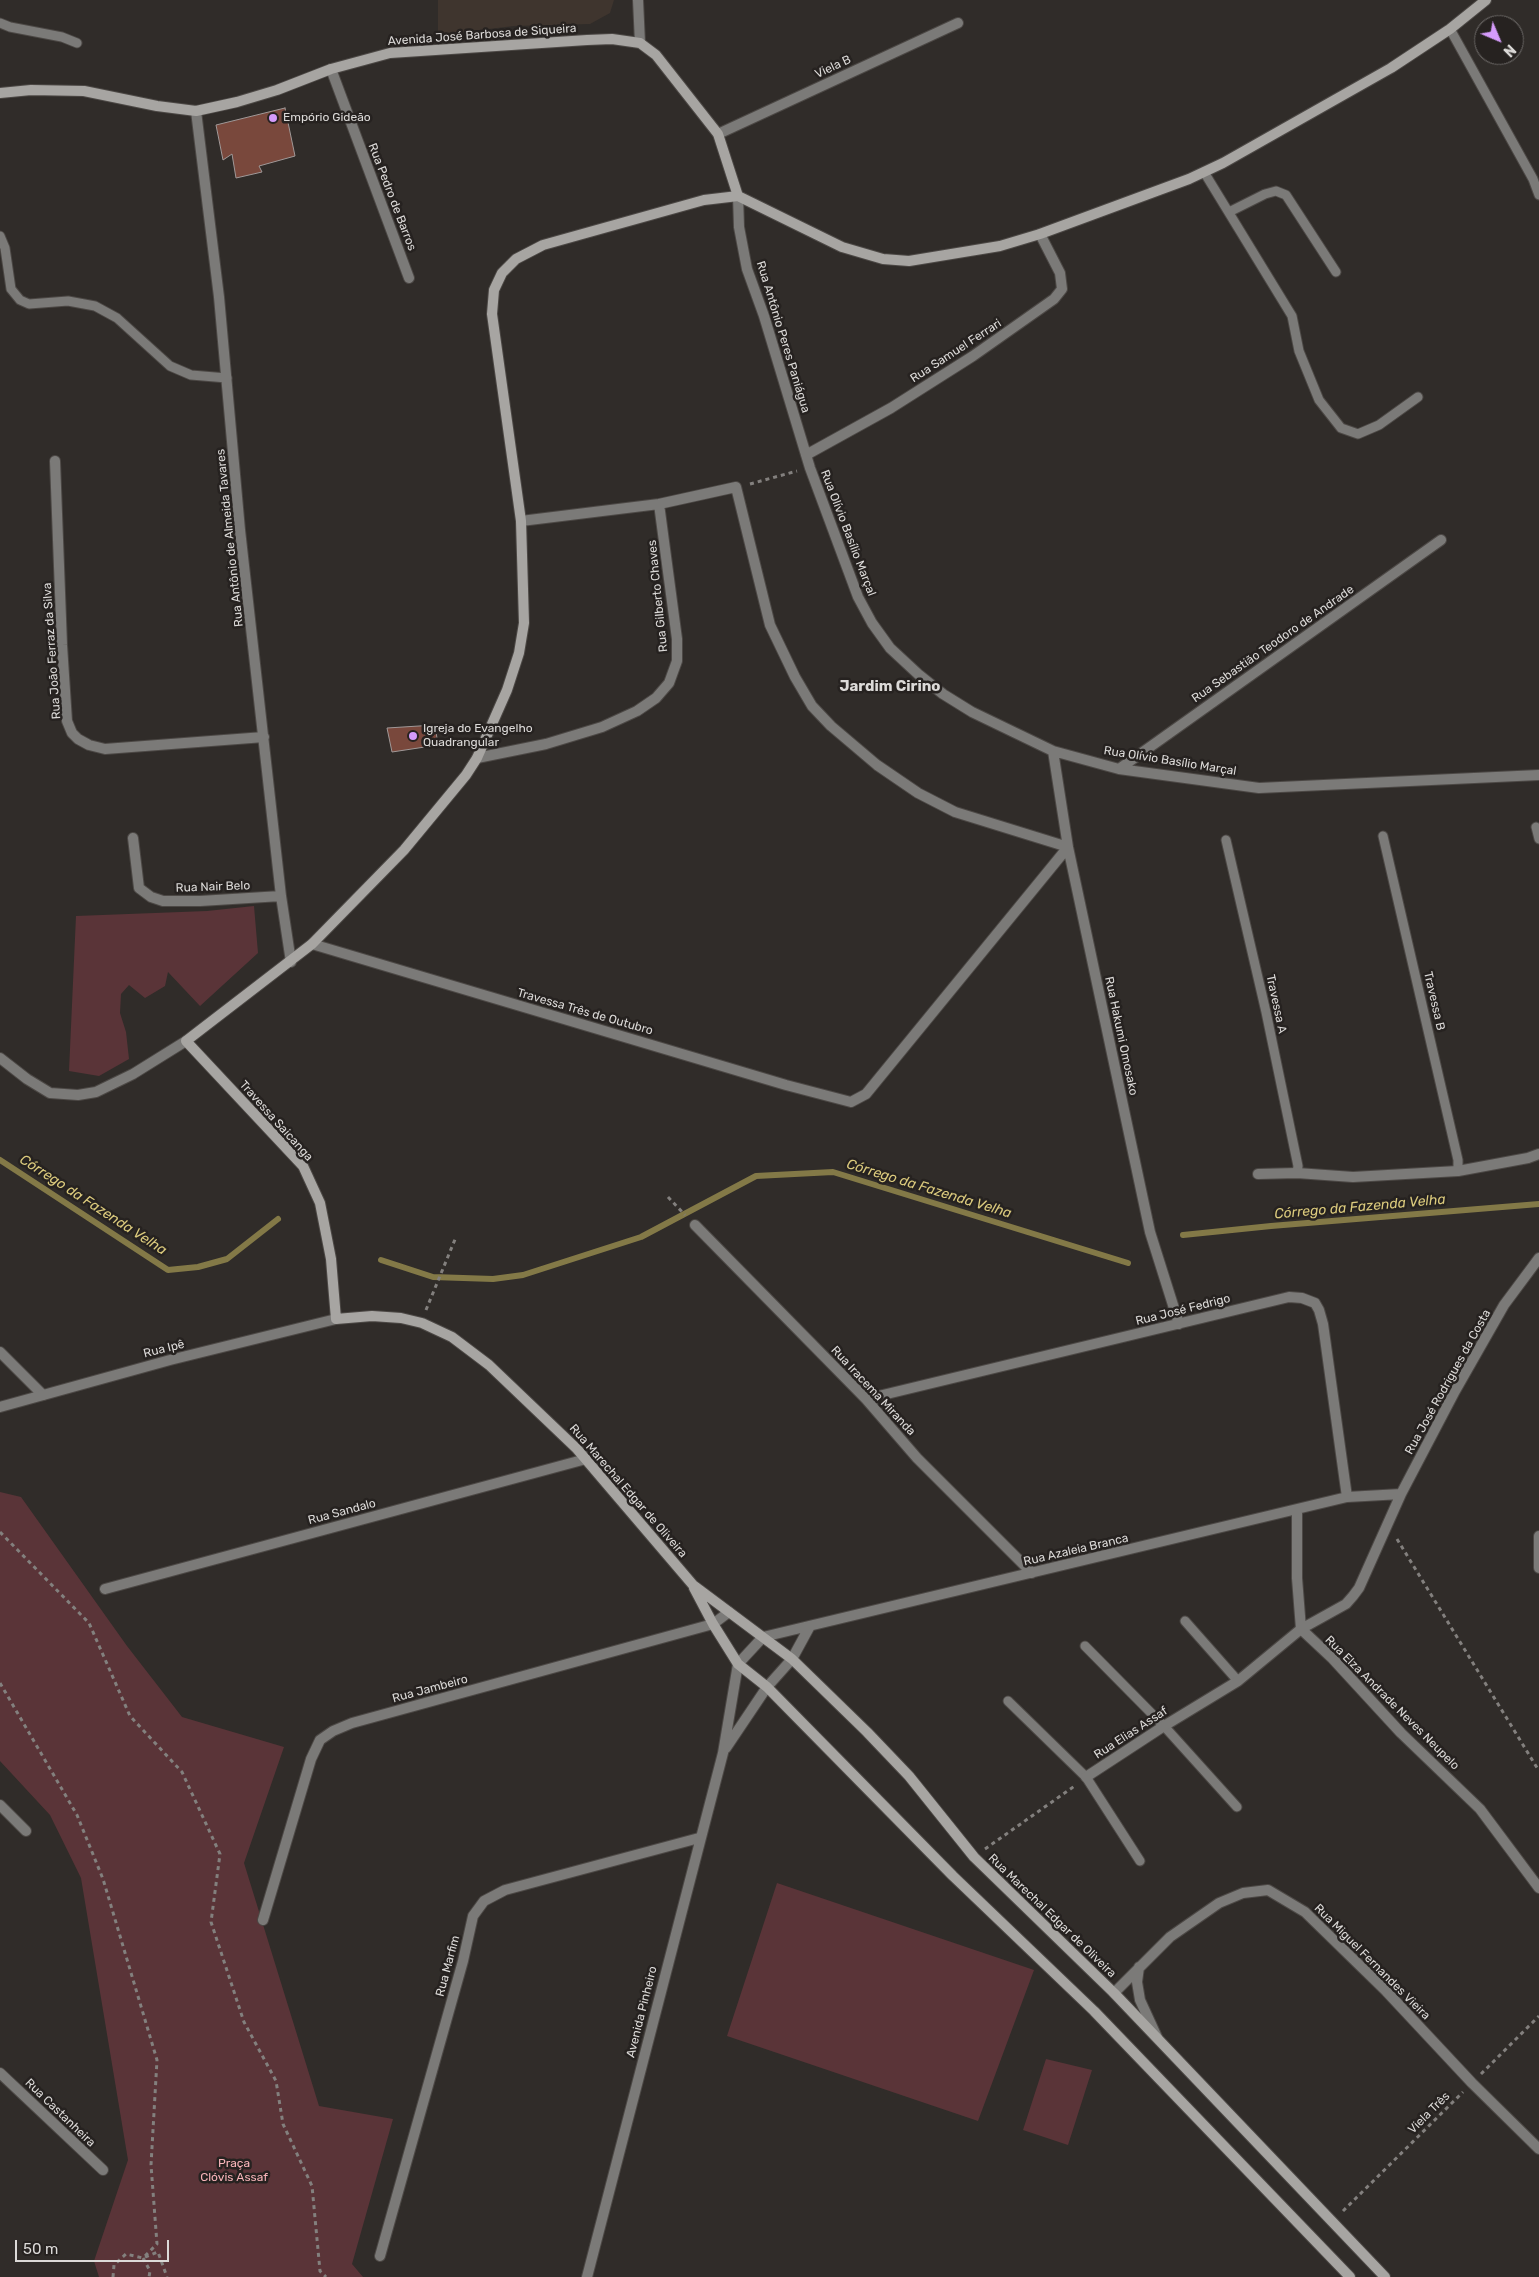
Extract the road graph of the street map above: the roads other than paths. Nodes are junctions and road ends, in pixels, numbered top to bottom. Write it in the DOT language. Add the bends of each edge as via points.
graph roads {
  1 [pos="638,0"];
  2 [pos="1486,0"];
  3 [pos="0,23"];
  4 [pos="958,23"];
  5 [pos="1450,29"];
  6 [pos="77,43"];
  7 [pos="640,43"];
  8 [pos="331,69"];
  9 [pos="0,93"];
  10 [pos="196,111"];
  11 [pos="718,134"];
  12 [pos="1204,172"];
  13 [pos="1539,195"];
  14 [pos="738,196"];
  15 [pos="1229,212"];
  16 [pos="1040,234"];
  17 [pos="0,236"];
  18 [pos="1336,272"];
  19 [pos="409,278"];
  20 [pos="227,378"];
  21 [pos="1418,397"];
  22 [pos="806,455"];
  23 [pos="55,460"];
  24 [pos="659,504"];
  25 [pos="521,521"];
  26 [pos="1441,540"];
  27 [pos="264,737"];
  28 [pos="1053,751"];
  29 [pos="477,758"];
  30 [pos="1119,769"];
  31 [pos="1539,775"];
  32 [pos="1536,827"];
  33 [pos="1383,836"];
  34 [pos="133,838"];
  35 [pos="1539,839"];
  36 [pos="1226,840"];
  37 [pos="1068,847"];
  38 [pos="282,896"];
  39 [pos="312,944"];
  40 [pos="291,962"];
  41 [pos="186,1041"];
  42 [pos="0,1058"];
  43 [pos="1539,1154"];
  44 [pos="1458,1172"];
  45 [pos="1258,1174"];
  46 [pos="1297,1174"];
  47 [pos="695,1225"];
  48 [pos="1539,1258"];
  49 [pos="336,1319"];
  50 [pos="1179,1324"];
  51 [pos="0,1352"];
  52 [pos="43,1395"];
  53 [pos="866,1399"];
  54 [pos="0,1407"];
  55 [pos="586,1459"];
  56 [pos="1401,1494"];
  57 [pos="1347,1497"];
  58 [pos="1296,1510"];
  59 [pos="1539,1537"];
  60 [pos="1539,1568"];
  61 [pos="1032,1573"];
  62 [pos="692,1585"];
  63 [pos="104,1589"];
  64 [pos="729,1612"];
  65 [pos="1185,1621"];
  66 [pos="712,1624"];
  67 [pos="810,1626"];
  68 [pos="1301,1630"];
  69 [pos="764,1637"];
  70 [pos="1085,1646"];
  71 [pos="792,1659"];
  72 [pos="738,1664"];
  73 [pos="1238,1681"];
  74 [pos="767,1687"];
  75 [pos="1008,1701"];
  76 [pos="1164,1726"];
  77 [pos="723,1753"];
  78 [pos="1086,1777"];
  79 [pos="0,1804"];
  80 [pos="1237,1807"];
  81 [pos="26,1830"];
  82 [pos="699,1838"];
  83 [pos="1140,1861"];
  84 [pos="1539,1888"];
  85 [pos="263,1920"];
  86 [pos="1140,1967"];
  87 [pos="1114,1993"];
  88 [pos="1159,2040"];
  89 [pos="0,2073"];
  90 [pos="1539,2149"];
  91 [pos="102,2170"];
  92 [pos="380,2256"];
  93 [pos="587,2277"];
  94 [pos="1350,2277"];
  95 [pos="1385,2277"];
  1 -- 7 [label="street"];
  2 -- 5 [label="main road"];
  3 -- 6 [label="lane"];
  4 -- 11 [label="street, Viela B"];
  5 -- 12 [label="main road" via="1391,68"];
  5 -- 13 [label="lane"];
  7 -- 8 [label="main road, Avenida José Barbosa de Siqueira" via="595,40 390,53"];
  7 -- 11 [label="main road" via="656,55"];
  8 -- 10 [label="main road, Avenida José Barbosa de Siqueira" via="277,90"];
  8 -- 19 [label="street, Rua Pedro de Barros"];
  9 -- 10 [label="main road, Avenida José Barbosa de Siqueira" via="31,90 84,92"];
  10 -- 20 [label="street, Rua Antônio de Almeida Tavares"];
  11 -- 14 [label="main road"];
  12 -- 15 [label="lane"];
  12 -- 16 [label="main road"];
  14 -- 16 [label="main road" via="842,247 883,259 909,261 952,256"];
  14 -- 22 [label="street, Rua Antônio Peres Paniágua" via="739,227 747,270"];
  14 -- 25 [label="main road" via="704,200 543,245 516,259 502,273 494,290 492,314"];
  15 -- 18 [label="lane" via="1276,190 1286,195"];
  15 -- 21 [label="lane" via="1292,316 1299,352 1319,400 1341,428 1358,434 1379,425"];
  16 -- 22 [label="street, Rua Samuel Ferrari" via="1062,281 1062,289 1054,298 899,403"];
  17 -- 20 [label="lane" via="11,289 20,300 29,304 68,302 94,306 117,318 170,366 191,375"];
  20 -- 27 [label="street, Rua Antônio de Almeida Tavares" via="240,530"];
  22 -- 28 [label="street, Rua Olívio Basílio Marçal" via="858,597 890,648 918,674 972,712"];
  23 -- 27 [label="street, Rua João Ferraz da Silva" via="62,645 67,721 72,733 89,745 105,749"];
  24 -- 25 [label="street"];
  24 -- 29 [label="street, Rua Gilberto Chaves" via="677,639 677,660 670,682 656,698 637,711 602,726 546,744"];
  24 -- 37 [label="street" via="736,487 770,625 812,706 876,765 918,793 955,812"];
  25 -- 29 [label="main road" via="524,623 519,653 507,690"];
  26 -- 30 [label="street, Rua Sebastião Teodoro de Andrade"];
  27 -- 38 [label="street, Rua Antônio de Almeida Tavares"];
  28 -- 30 [label="street, Rua Olívio Basílio Marçal"];
  28 -- 37 [label="street, Rua Hakumi Omosako"];
  29 -- 39 [label="main road" via="404,850"];
  30 -- 31 [label="street, Rua Olívio Basílio Marçal" via="1259,788"];
  32 -- 35 [label="lane"];
  33 -- 44 [label="lane, Travessa B" via="1458,1160"];
  34 -- 38 [label="street, Rua Nair Belo" via="139,888 163,901"];
  36 -- 46 [label="lane, Travessa A" via="1266,1012"];
  37 -- 39 [label="street, Travessa Três de Outubro" via="866,1094 851,1102"];
  37 -- 50 [label="street, Rua Hakumi Omosako" via="1150,1232"];
  38 -- 40 [label="street, Rua Antônio de Almeida Tavares"];
  39 -- 40 [label="main road"];
  40 -- 41 [label="main road"];
  41 -- 42 [label="street" via="133,1074 96,1092 78,1095 50,1093"];
  41 -- 49 [label="main road, Travessa Saicanga" via="302,1166 320,1203"];
  43 -- 44 [label="street"];
  44 -- 46 [label="street" via="1352,1177"];
  45 -- 46 [label="street"];
  47 -- 53 [label="street, Rua Iracema Miranda"];
  48 -- 56 [label="street, Rua José Rodrigues da Costa" via="1504,1305"];
  49 -- 52 [label="street, Rua Ipê"];
  49 -- 55 [label="main road, Rua Marechal Edgar de Oliveira" via="401,1318 422,1323 452,1337 489,1365"];
  50 -- 53 [label="street, Rua José Fedrigo"];
  50 -- 57 [label="street, Rua José Fedrigo" via="1289,1297 1315,1303 1323,1324"];
  51 -- 52 [label="street"];
  52 -- 54 [label="street, Rua Ipê"];
  53 -- 61 [label="street, Rua Iracema Miranda" via="917,1458"];
  55 -- 62 [label="main road, Rua Marechal Edgar de Oliveira"];
  55 -- 63 [label="street, Rua Sandalo"];
  56 -- 57 [label="street, Rua Azaleia Branca"];
  56 -- 68 [label="street, Rua José Rodrigues da Costa" via="1354,1596"];
  57 -- 58 [label="street, Rua Azaleia Branca"];
  58 -- 61 [label="street, Rua Azaleia Branca"];
  58 -- 68 [label="street"];
  59 -- 60 [label="street"];
  61 -- 67 [label="street, Rua Azaleia Branca"];
  62 -- 64 [label="main road, Rua Marechal Edgar de Oliveira"];
  62 -- 66 [label="main road, Rua Marechal Edgar de Oliveira"];
  64 -- 66 [label="street, Rua Jambeiro"];
  64 -- 69 [label="main road, Rua Marechal Edgar de Oliveira"];
  65 -- 73 [label="lane"];
  66 -- 72 [label="main road, Rua Marechal Edgar de Oliveira"];
  66 -- 85 [label="street, Rua Jambeiro" via="352,1723 333,1731 320,1740 311,1759"];
  67 -- 69 [label="street, Rua Azaleia Branca"];
  67 -- 71 [label="street"];
  68 -- 73 [label="street, Rua Elias Assaf"];
  68 -- 84 [label="street, Rua Elza Andrade Neves Neupelo" via="1480,1809"];
  69 -- 71 [label="main road, Rua Marechal Edgar de Oliveira"];
  69 -- 72 [label="street"];
  70 -- 76 [label="lane"];
  71 -- 74 [label="street, Avenida Pinheiro"];
  71 -- 87 [label="main road, Rua Marechal Edgar de Oliveira" via="909,1776 974,1857"];
  72 -- 74 [label="main road, Rua Marechal Edgar de Oliveira"];
  72 -- 77 [label="street, Avenida Pinheiro"];
  73 -- 76 [label="street, Rua Elias Assaf"];
  74 -- 77 [label="street, Avenida Pinheiro"];
  74 -- 94 [label="main road, Rua Marechal Edgar de Oliveira" via="953,1876 1094,2011"];
  75 -- 78 [label="lane"];
  76 -- 78 [label="street, Rua Elias Assaf"];
  76 -- 80 [label="lane"];
  77 -- 82 [label="street, Avenida Pinheiro"];
  78 -- 83 [label="lane"];
  79 -- 81 [label="street"];
  82 -- 92 [label="street, Rua Marfim" via="505,1890 484,1901 473,1916"];
  82 -- 93 [label="street, Avenida Pinheiro"];
  86 -- 87 [label="street, Rua Miguel Fernandes Vieira"];
  86 -- 88 [label="street" via="1137,1982 1140,2000"];
  86 -- 90 [label="street, Rua Miguel Fernandes Vieira" via="1170,1936 1219,1903 1243,1893 1268,1890 1305,1912"];
  87 -- 88 [label="main road, Rua Marechal Edgar de Oliveira"];
  88 -- 95 [label="main road, Rua Marechal Edgar de Oliveira"];
  89 -- 91 [label="street, Rua Castanheira"];
}
